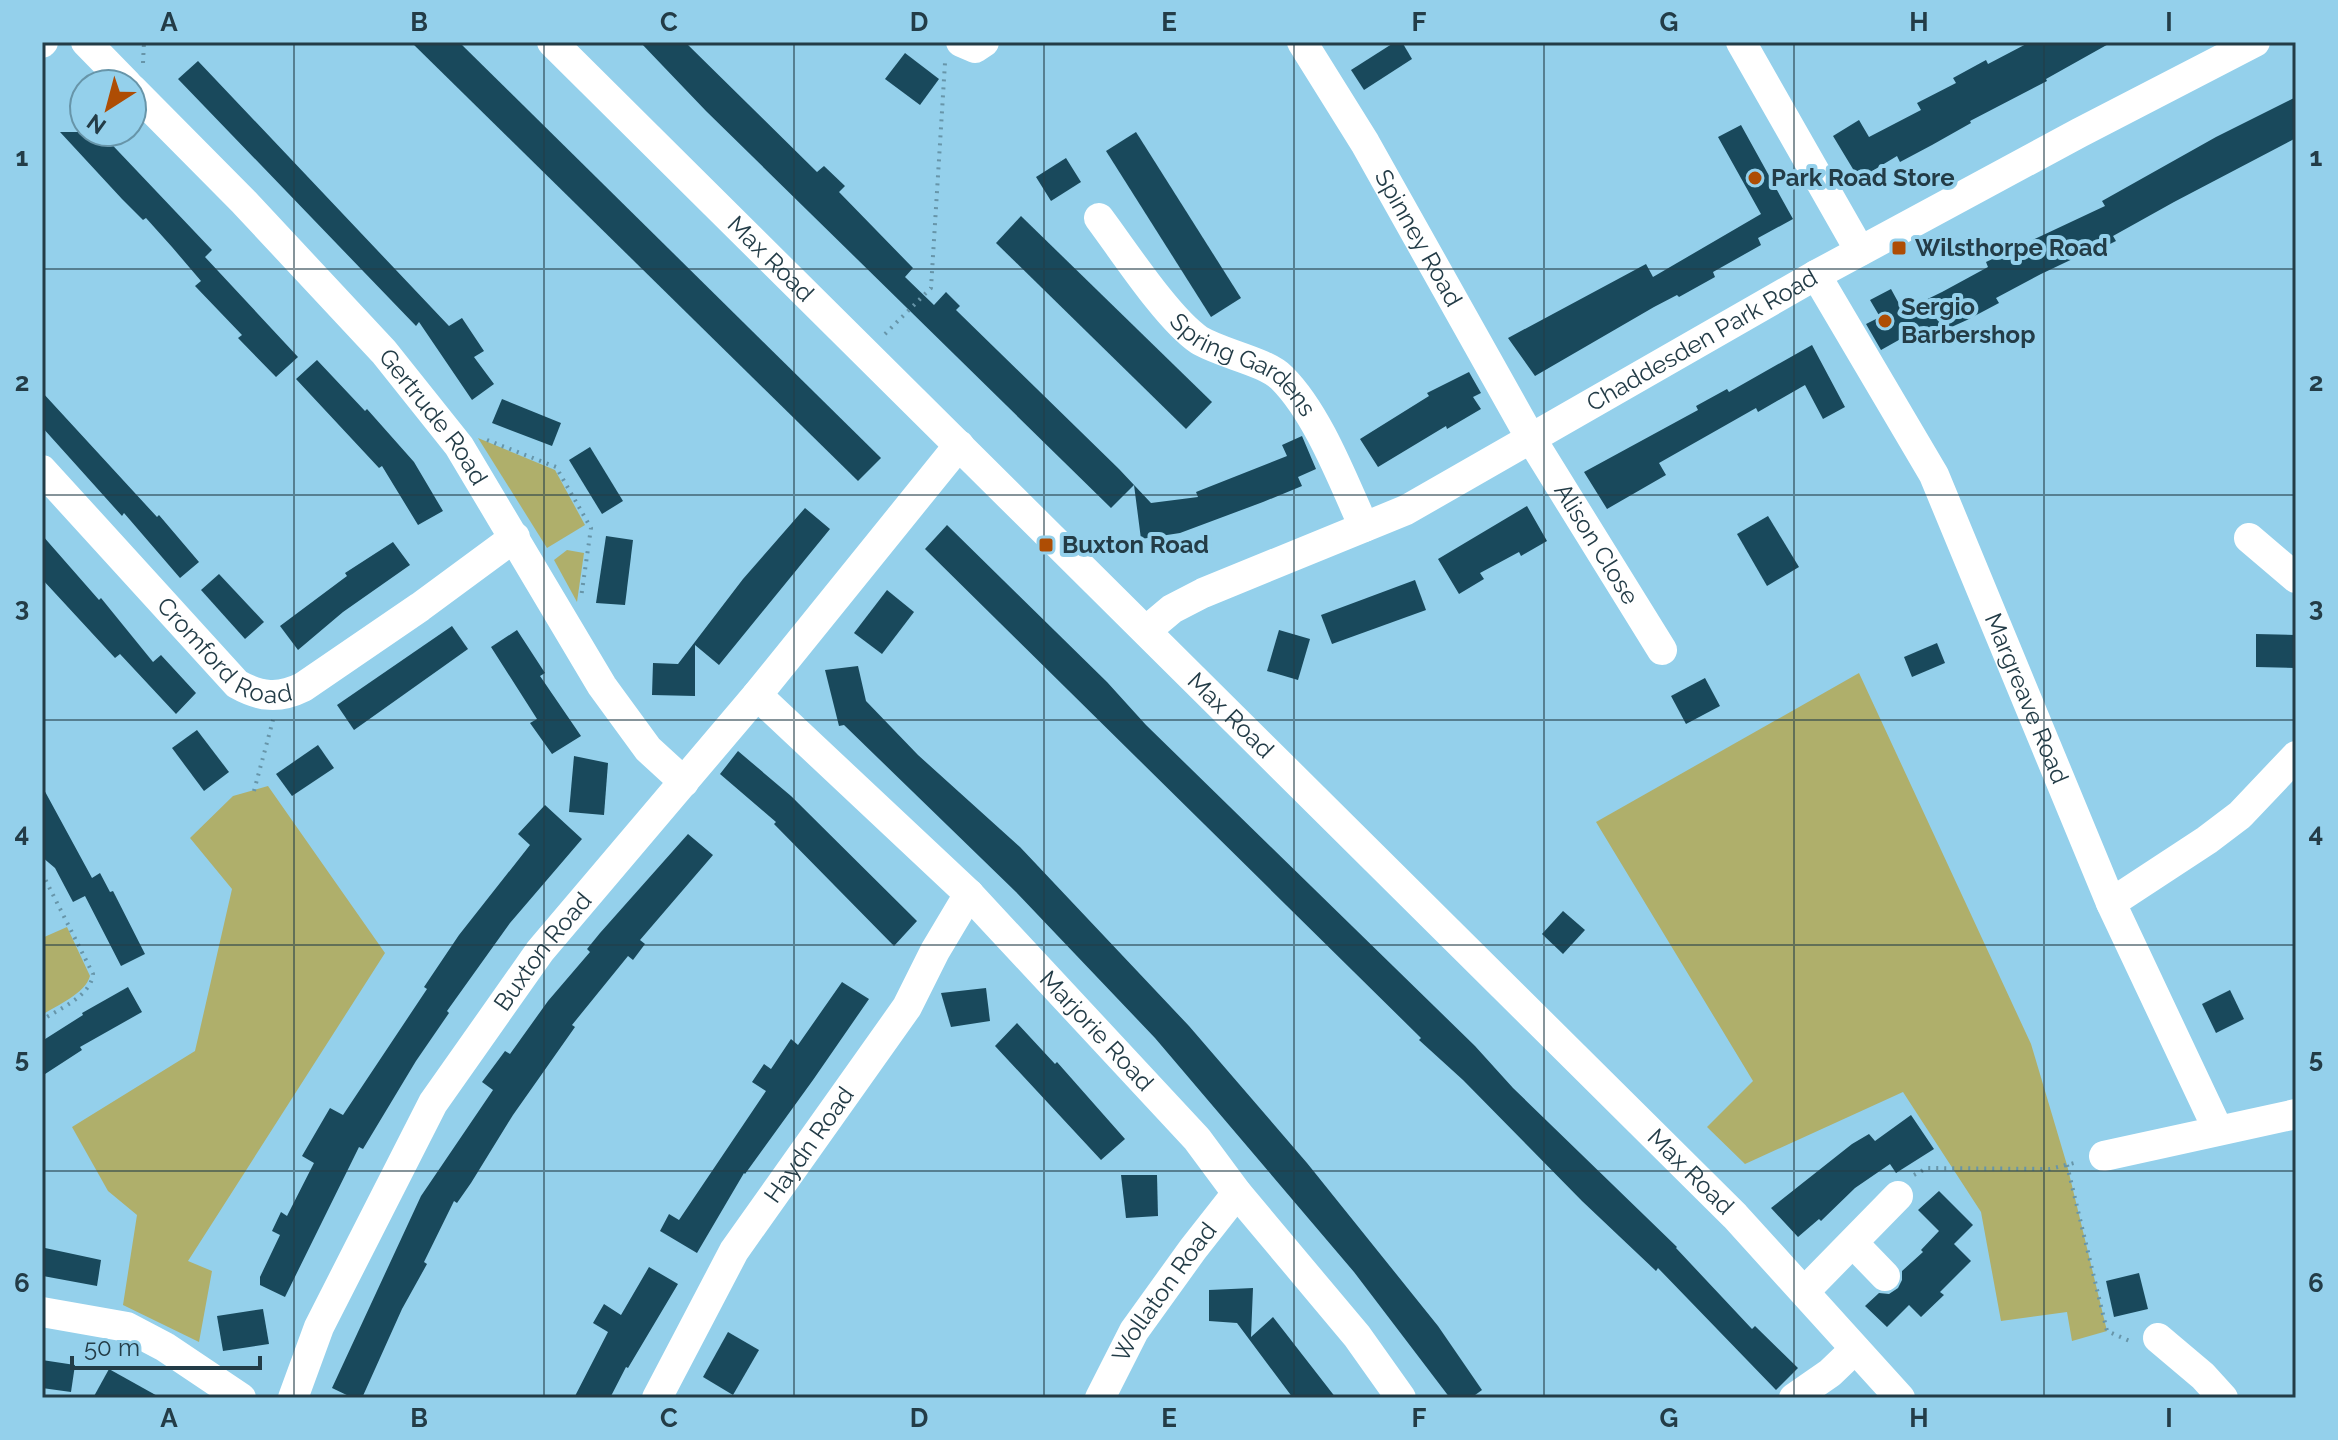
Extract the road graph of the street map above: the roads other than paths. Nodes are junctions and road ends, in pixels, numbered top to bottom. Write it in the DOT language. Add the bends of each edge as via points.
graph roads {
  1 [pos="86,42"];
  2 [pos="552,42"];
  3 [pos="984,42"];
  4 [pos="1302,42"];
  5 [pos="1741,42"];
  6 [pos="2255,42"];
  7 [pos="953,50"];
  8 [pos="2202,54"];
  9 [pos="111,68"];
  10 [pos="148,105"];
  11 [pos="1099,218"];
  12 [pos="1860,251"];
  13 [pos="1816,275"];
  14 [pos="1530,437"];
  15 [pos="959,445"];
  16 [pos="45,479"];
  17 [pos="1364,527"];
  18 [pos="515,537"];
  19 [pos="2249,538"];
  20 [pos="2296,578"];
  21 [pos="1147,630"];
  22 [pos="1662,650"];
  23 [pos="757,695"];
  24 [pos="2296,756"];
  25 [pos="684,782"];
  26 [pos="969,894"];
  27 [pos="2111,903"];
  28 [pos="2296,1114"];
  29 [pos="2218,1130"];
  30 [pos="2104,1156"];
  31 [pos="1237,1193"];
  32 [pos="1898,1196"];
  33 [pos="1853,1243"];
  34 [pos="1885,1276"];
  35 [pos="1805,1291"];
  36 [pos="42,1312"];
  37 [pos="2158,1338"];
  38 [pos="1855,1349"];
  39 [pos="222,1394"];
  40 [pos="293,1398"];
  41 [pos="657,1398"];
  42 [pos="1100,1398"];
  43 [pos="1401,1398"];
  44 [pos="1794,1398"];
  45 [pos="1900,1398"];
  46 [pos="2223,1398"];
  1 -- 9 [label="street"];
  2 -- 15 [label="street, Max Road"];
  3 -- 7 [label="street"];
  4 -- 14 [label="street, Spinney Road" via="1365,143"];
  5 -- 12 [label="street"];
  6 -- 8 [label="street, Chaddesden Park Road"];
  8 -- 12 [label="street, Chaddesden Park Road"];
  10 -- 18 [label="street, Gertrude Road" via="384,352 459,446"];
  11 -- 17 [label="street, Spring Gardens" via="1197,338 1280,375 1333,458"];
  12 -- 13 [label="street, Chaddesden Park Road"];
  13 -- 14 [label="street, Chaddesden Park Road"];
  13 -- 27 [label="street, Margreave Road" via="1934,475"];
  14 -- 17 [label="street, Chaddesden Park Road" via="1419,503"];
  14 -- 22 [label="street, Alison Close"];
  15 -- 21 [label="street, Max Road"];
  15 -- 23 [label="street, Buxton Road"];
  16 -- 18 [label="street, Cromford Road" via="237,684 252,692 280,695 303,687"];
  17 -- 21 [label="street, Chaddesden Park Road" via="1203,593"];
  18 -- 25 [label="street, Gertrude Road" via="602,686 648,749"];
  19 -- 20 [label="street"];
  21 -- 35 [label="street, Max Road"];
  23 -- 25 [label="street, Buxton Road"];
  23 -- 26 [label="street, Marjorie Road"];
  24 -- 27 [label="street" via="2240,815"];
  25 -- 40 [label="street, Buxton Road" via="540,951 433,1103 319,1327"];
  26 -- 31 [label="street, Marjorie Road" via="1197,1139"];
  26 -- 41 [label="street, Haydn Road" via="907,1007 734,1251"];
  27 -- 29 [label="street, Margreave Road"];
  28 -- 29 [label="street"];
  29 -- 30 [label="street"];
  31 -- 42 [label="street, Wollaton Road" via="1134,1331"];
  31 -- 43 [label="street, Marjorie Road" via="1357,1336"];
  32 -- 33 [label="street"];
  33 -- 34 [label="street"];
  33 -- 35 [label="street"];
  35 -- 38 [label="street, Max Road"];
  36 -- 39 [label="street" via="127,1327 165,1347"];
  37 -- 46 [label="street"];
  38 -- 44 [label="street"];
  38 -- 45 [label="street, Max Road"];
}
